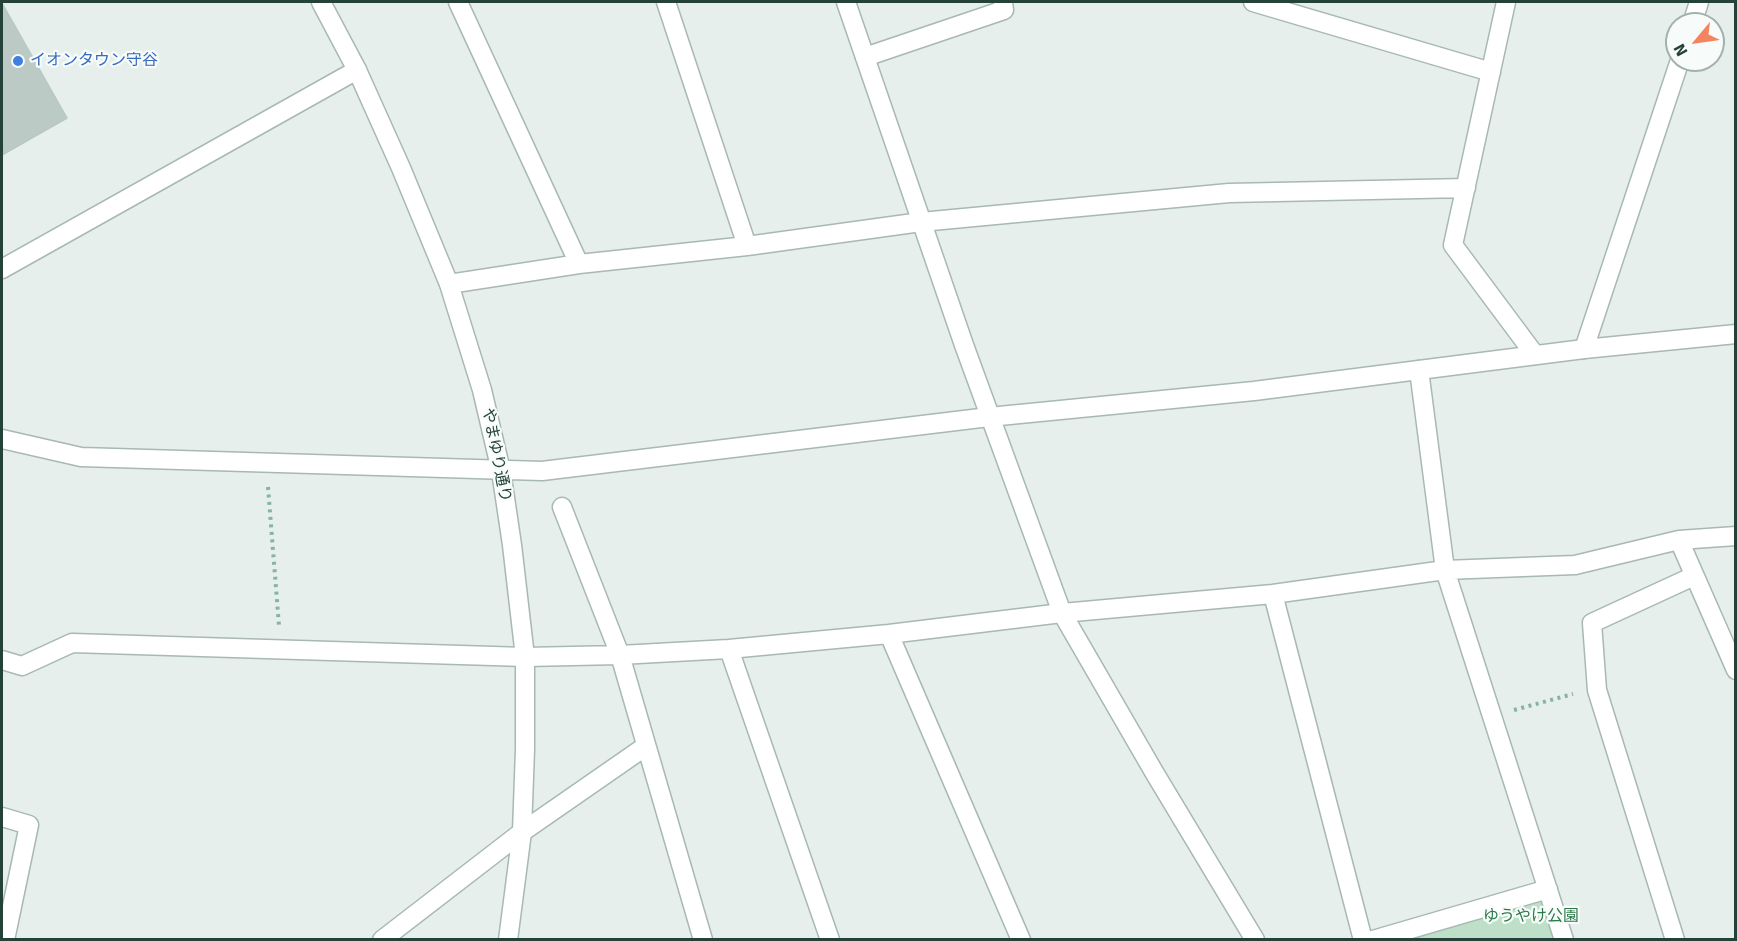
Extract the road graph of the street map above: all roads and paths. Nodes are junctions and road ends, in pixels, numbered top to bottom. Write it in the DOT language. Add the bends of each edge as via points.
graph roads {
  1 [pos="321,2"];
  2 [pos="458,2"];
  3 [pos="666,2"];
  4 [pos="846,2"];
  5 [pos="1003,2"];
  6 [pos="1253,2"];
  7 [pos="1506,2"];
  8 [pos="865,57"];
  9 [pos="357,70"];
  10 [pos="1491,72"];
  11 [pos="1676,72"];
  12 [pos="1466,188"];
  13 [pos="921,222"];
  14 [pos="747,246"];
  15 [pos="579,264"];
  16 [pos="2,269"];
  17 [pos="449,284"];
  18 [pos="1736,334"];
  19 [pos="1584,349"];
  20 [pos="1535,355"];
  21 [pos="1419,370"];
  22 [pos="989,417"];
  23 [pos="2,439"];
  24 [pos="267,463"];
  25 [pos="501,471"];
  26 [pos="562,507"];
  27 [pos="1736,536"];
  28 [pos="1679,540"];
  29 [pos="1445,570"];
  30 [pos="1694,576"];
  31 [pos="1273,594"];
  32 [pos="1062,613"];
  33 [pos="889,634"];
  34 [pos="729,648"];
  35 [pos="280,651"];
  36 [pos="620,656"];
  37 [pos="525,657"];
  38 [pos="2,660"];
  39 [pos="1736,670"];
  40 [pos="1597,687"];
  41 [pos="1492,716"];
  42 [pos="646,746"];
  43 [pos="2,817"];
  44 [pos="522,832"];
  45 [pos="1548,889"];
  46 [pos="5,939"];
  47 [pos="382,939"];
  48 [pos="508,939"];
  49 [pos="703,939"];
  50 [pos="830,939"];
  51 [pos="1021,939"];
  52 [pos="1255,939"];
  53 [pos="1363,939"];
  54 [pos="1373,939"];
  55 [pos="1564,939"];
  56 [pos="1675,939"];
  1 -- 9 [label="street, やまゆり通り"];
  2 -- 15 [label="street"];
  3 -- 14 [label="street"];
  4 -- 8 [label="street"];
  5 -- 8 [label="street" via="1004,10"];
  6 -- 10 [label="street"];
  7 -- 10 [label="street"];
  8 -- 13 [label="street"];
  9 -- 16 [label="street"];
  9 -- 17 [label="street, やまゆり通り"];
  10 -- 12 [label="street"];
  11 -- 19 [label="street"];
  12 -- 13 [label="street" via="1229,193"];
  12 -- 20 [label="street" via="1454,245"];
  13 -- 14 [label="street"];
  13 -- 22 [label="street"];
  14 -- 15 [label="street"];
  15 -- 17 [label="street"];
  17 -- 25 [label="street, やまゆり通り" via="482,390"];
  18 -- 19 [label="street"];
  19 -- 20 [label="street"];
  20 -- 21 [label="street"];
  21 -- 22 [label="street"];
  21 -- 29 [label="street"];
  22 -- 25 [label="street" via="542,471"];
  22 -- 32 [label="street"];
  23 -- 24 [label="street" via="81,457"];
  24 -- 25 [label="street"];
  24 -- 35 [label="path"];
  25 -- 37 [label="street, やまゆり通り"];
  26 -- 36 [label="street"];
  27 -- 28 [label="street"];
  28 -- 29 [label="street" via="1575,565"];
  28 -- 30 [label="street"];
  29 -- 31 [label="street"];
  29 -- 41 [label="street"];
  30 -- 39 [label="street"];
  30 -- 40 [label="street" via="1592,623"];
  31 -- 32 [label="street"];
  31 -- 53 [label="street"];
  32 -- 33 [label="street"];
  32 -- 52 [label="street"];
  33 -- 34 [label="street"];
  33 -- 51 [label="street"];
  34 -- 36 [label="street"];
  34 -- 50 [label="street"];
  35 -- 37 [label="street"];
  35 -- 38 [label="street" via="72,643 22,666"];
  36 -- 37 [label="street"];
  36 -- 42 [label="street"];
  37 -- 44 [label="street, やまゆり通り"];
  40 -- 41 [label="path"];
  40 -- 56 [label="street"];
  41 -- 45 [label="street"];
  42 -- 44 [label="street"];
  42 -- 49 [label="street"];
  43 -- 46 [label="street" via="28,825"];
  44 -- 47 [label="street"];
  44 -- 48 [label="street, やまゆり通り"];
  45 -- 54 [label="street"];
  45 -- 55 [label="street"];
}
